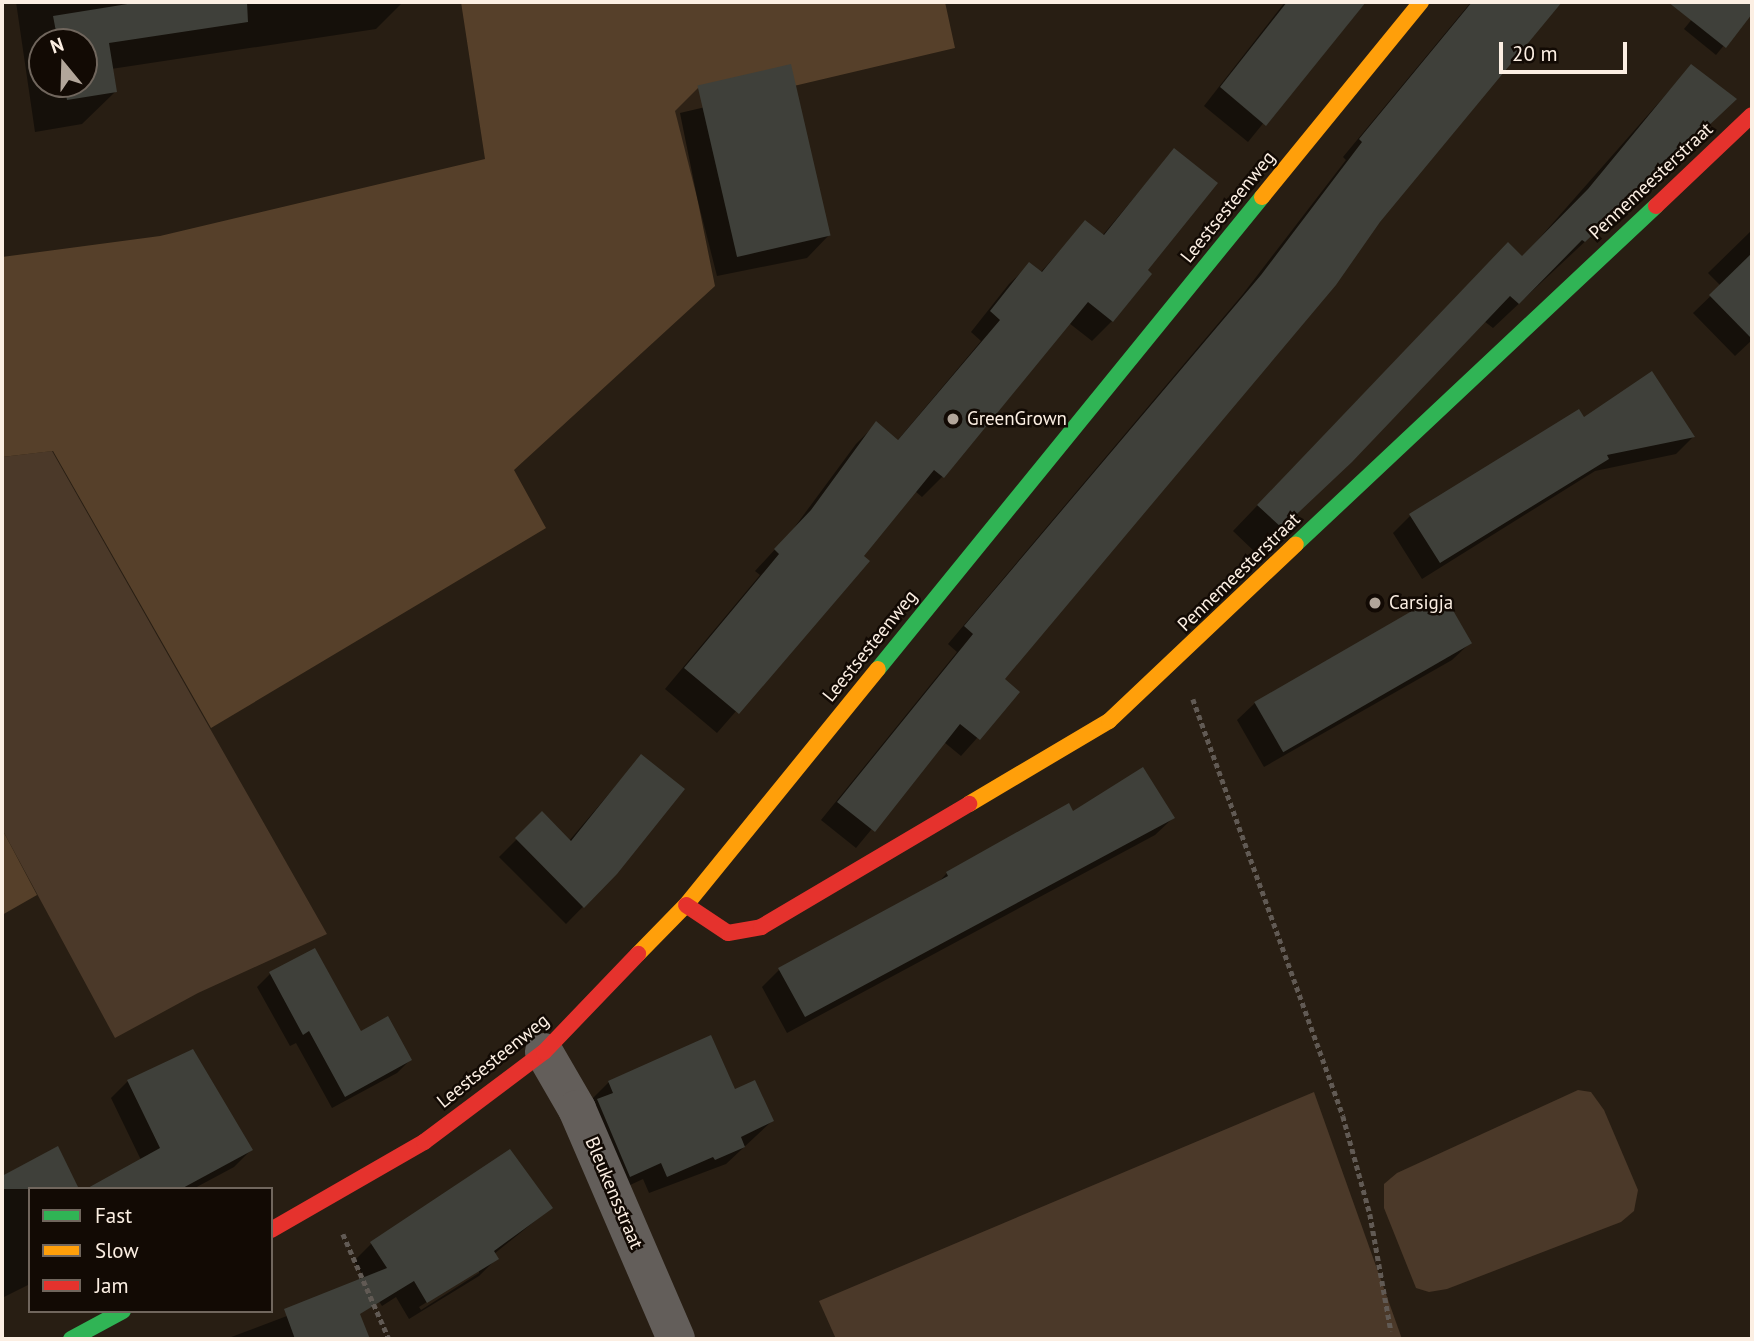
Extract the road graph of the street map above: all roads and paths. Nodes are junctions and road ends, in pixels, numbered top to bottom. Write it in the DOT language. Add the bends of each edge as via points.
graph roads {
  1 [pos="1421,2"];
  2 [pos="1752,116"];
  3 [pos="1179,658"];
  4 [pos="686,905"];
  5 [pos="544,1052"];
  6 [pos="327,1198"];
  7 [pos="273,1229"];
  8 [pos="119,1313"];
  9 [pos="1391,1331"];
  10 [pos="71,1339"];
  11 [pos="388,1339"];
  12 [pos="676,1339"];
  1 -- 4 [label="street, Leestsesteenweg"];
  2 -- 3 [label="street, Pennemeesterstraat"];
  3 -- 4 [label="street, Pennemeesterstraat" via="1109,722 761,927 728,933"];
  3 -- 9 [label="path" via="1343,1116 1370,1214"];
  4 -- 5 [label="street, Leestsesteenweg"];
  5 -- 6 [label="street, Leestsesteenweg" via="424,1142"];
  5 -- 12 [label="street, Bleukensstraat" via="577,1108"];
  6 -- 7 [label="street, Leestsesteenweg"];
  6 -- 11 [label="path"];
  8 -- 10 [label="street"];
}
